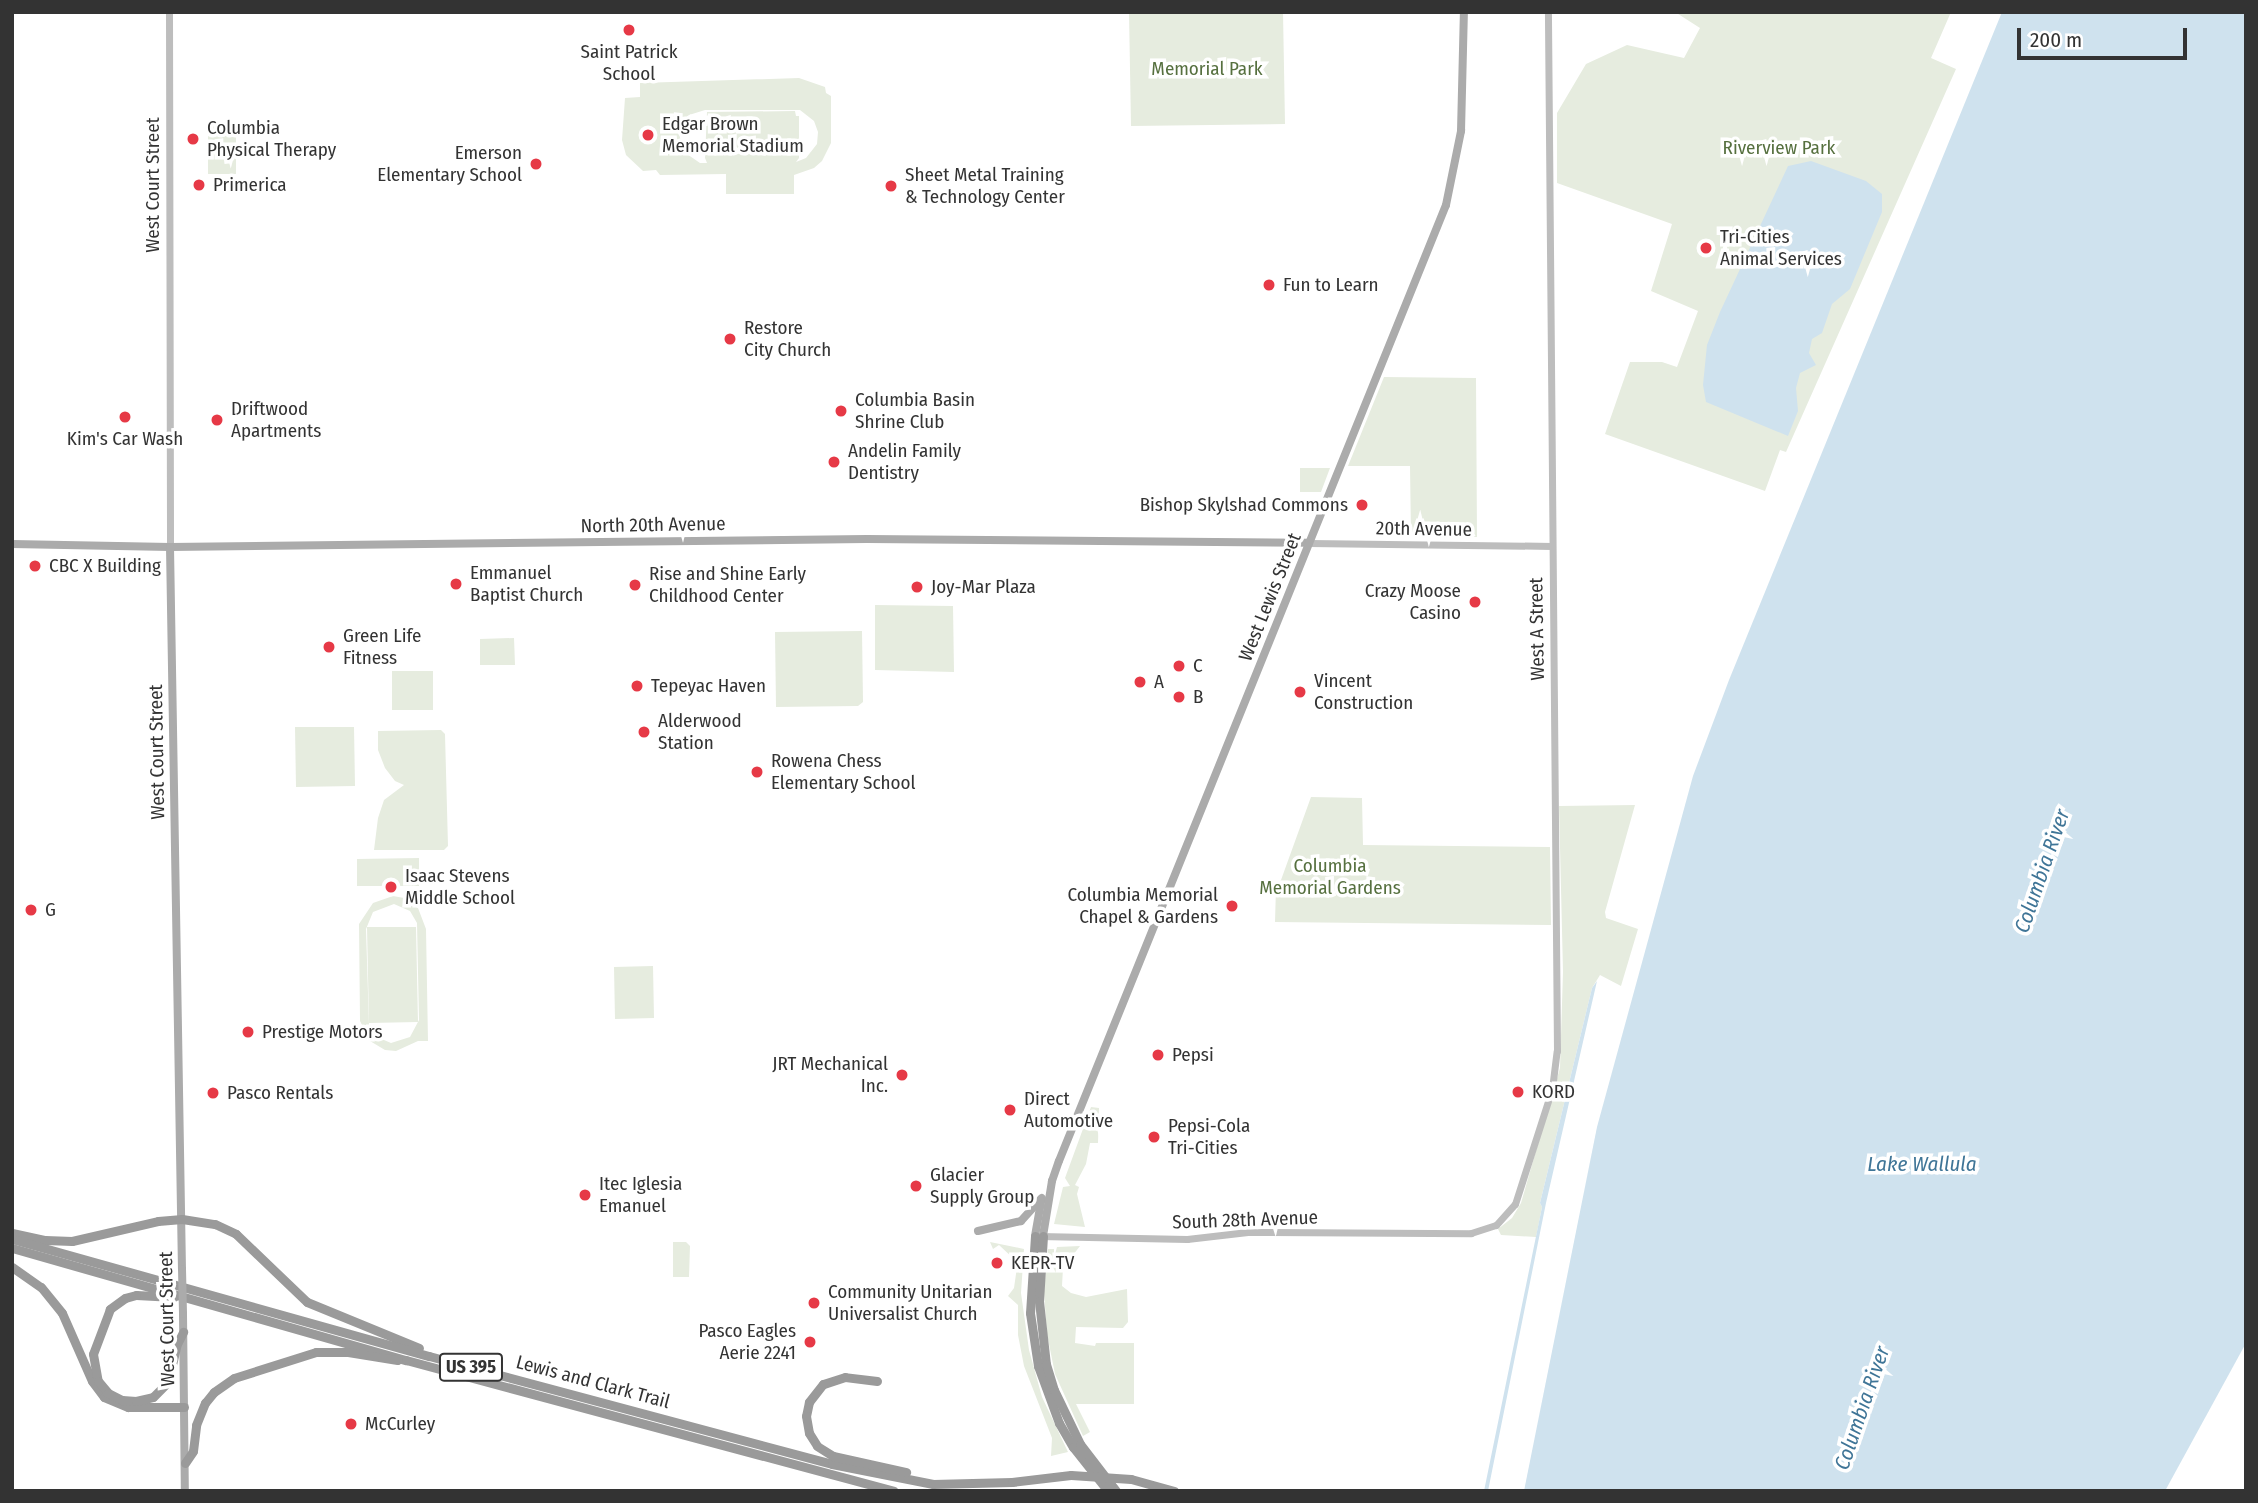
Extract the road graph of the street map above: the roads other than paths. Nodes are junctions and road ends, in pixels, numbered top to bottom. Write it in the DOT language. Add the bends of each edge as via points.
graph roads {
  1 [pos="169,12"];
  2 [pos="1464,12"];
  3 [pos="1548,12"];
  4 [pos="1295,543"];
  5 [pos="1309,543"];
  6 [pos="12,544"];
  7 [pos="1552,546"];
  8 [pos="170,547"];
  9 [pos="1052,1181"];
  10 [pos="1042,1198"];
  11 [pos="181,1219"];
  12 [pos="1490,1228"];
  13 [pos="978,1231"];
  14 [pos="12,1233"];
  15 [pos="1039,1236"];
  16 [pos="12,1239"];
  17 [pos="12,1248"];
  18 [pos="12,1267"];
  19 [pos="178,1296"];
  20 [pos="183,1332"];
  21 [pos="429,1356"];
  22 [pos="406,1360"];
  23 [pos="877,1381"];
  24 [pos="184,1407"];
  25 [pos="185,1463"];
  26 [pos="959,1484"];
  27 [pos="185,1491"];
  28 [pos="894,1491"];
  29 [pos="1108,1491"];
  30 [pos="1115,1491"];
  31 [pos="1174,1491"];
  1 -- 8 [label="main road, West Court Street"];
  2 -- 5 [label="main road, West Lewis Street" via="1462,121 1446,205"];
  3 -- 7 [label="main road, West A Street"];
  4 -- 5 [label="main road, 20th Avenue"];
  4 -- 8 [label="main road, North 20th Avenue" via="867,538"];
  5 -- 7 [label="main road, 20th Avenue"];
  5 -- 9 [label="main road, West Lewis Street"];
  6 -- 8 [label="main road, North 20th Avenue"];
  7 -- 12 [label="main road, West A Street" via="1557,1060 1518,1199 1506,1217"];
  8 -- 11 [label="main road, West Court Street"];
  9 -- 10 [label="main road, West Lewis Street"];
  9 -- 15 [label="main road, West Lewis Street"];
  10 -- 13 [label="main road" via="1021,1221"];
  10 -- 15 [label="main road, West Lewis Street"];
  11 -- 14 [label="highway" via="72,1241"];
  11 -- 20 [label="main road, West Court Street, bridge"];
  11 -- 21 [label="highway" via="229,1230 307,1301"];
  12 -- 15 [label="main road, South 28th Avenue" via="1468,1233 1248,1232 1187,1239"];
  15 -- 29 [label="highway" via="1030,1313 1038,1366 1059,1423"];
  15 -- 30 [label="highway" via="1039,1301 1046,1364 1080,1444"];
  16 -- 21 [label="highway, Lewis and Clark Trail / US 395"];
  17 -- 19 [label="highway, Lewis and Clark Trail / US 395"];
  18 -- 24 [label="highway" via="41,1287 62,1313 95,1387 104,1397 128,1407"];
  19 -- 20 [label="highway" via="136,1295 114,1305 94,1348 93,1368 99,1381 108,1393 122,1400 152,1397 168,1382"];
  19 -- 22 [label="highway, Lewis and Clark Trail / US 395"];
  20 -- 24 [label="main road, West Court Street"];
  21 -- 26 [label="highway, Lewis and Clark Trail / US 395" via="832,1464 933,1484"];
  22 -- 25 [label="highway" via="316,1352 234,1378 205,1403 193,1451"];
  22 -- 28 [label="highway, Lewis and Clark Trail / US 395"];
  23 -- 26 [label="highway" via="839,1378 817,1390 806,1416 817,1446 844,1459"];
  24 -- 25 [label="main road, West Court Street"];
  25 -- 27 [label="main road, West Court Street"];
  26 -- 31 [label="highway, Lewis and Clark Trail / US 395, bridge" via="1071,1475 1131,1479"];
}
